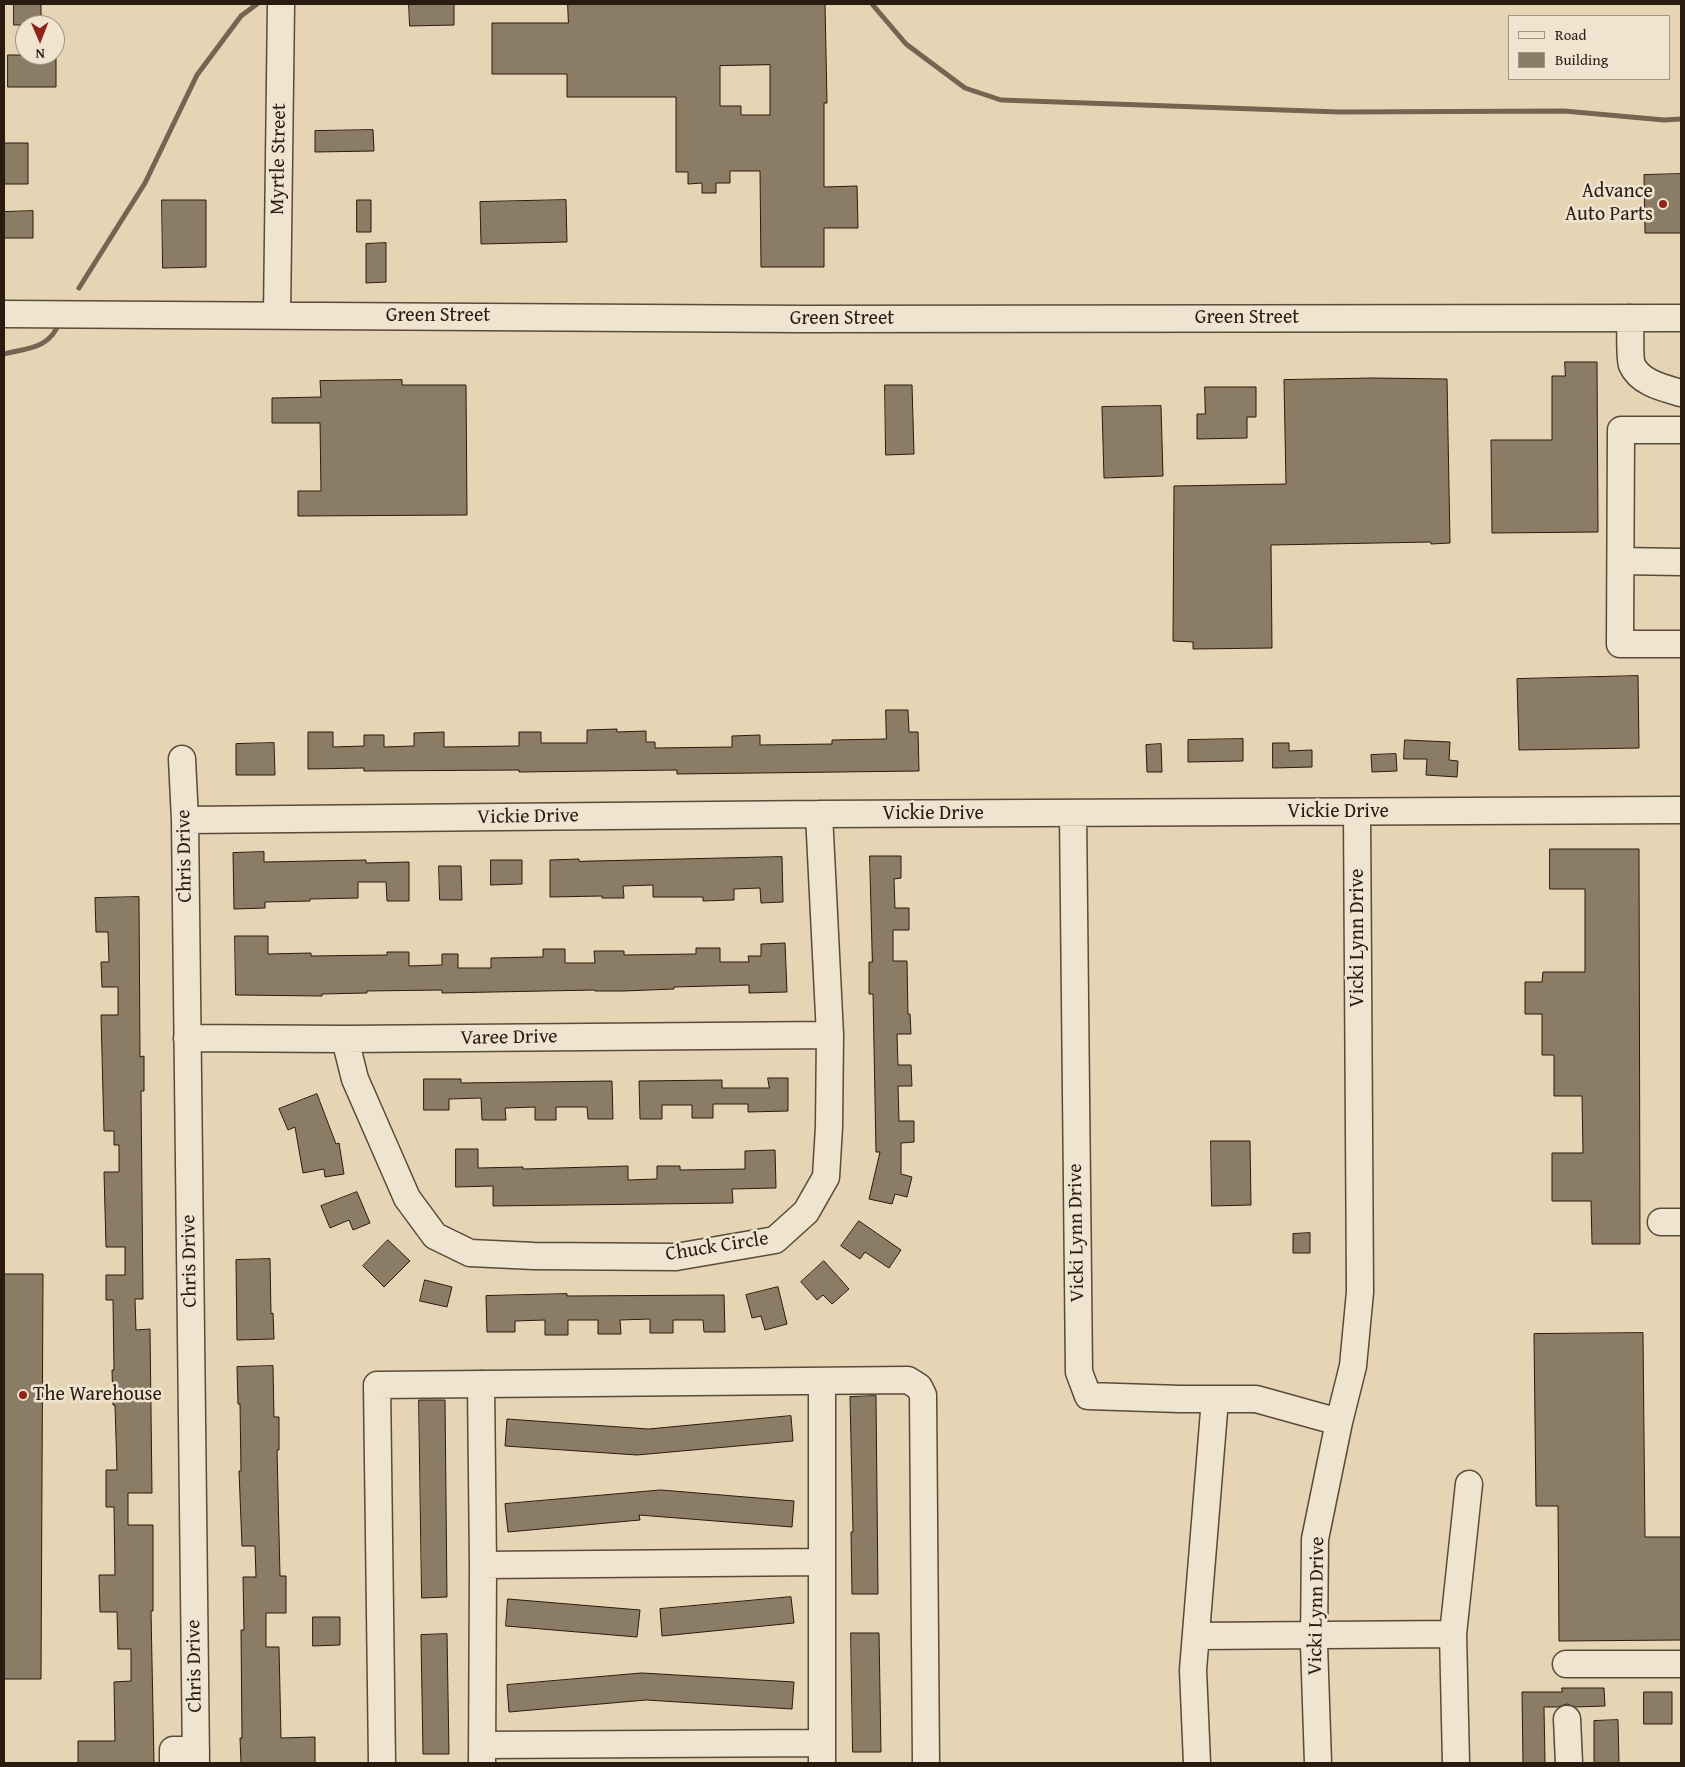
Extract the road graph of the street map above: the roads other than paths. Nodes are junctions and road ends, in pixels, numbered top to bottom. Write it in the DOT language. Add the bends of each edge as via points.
graph roads {
  1 [pos="281,4"];
  2 [pos="4,314"];
  3 [pos="277,315"];
  4 [pos="1630,318"];
  5 [pos="1681,318"];
  6 [pos="1681,393"];
  7 [pos="1681,430"];
  8 [pos="1620,561"];
  9 [pos="1681,562"];
  10 [pos="1681,644"];
  11 [pos="182,759"];
  12 [pos="1681,810"];
  13 [pos="1357,812"];
  14 [pos="819,814"];
  15 [pos="1072,814"];
  16 [pos="185,820"];
  17 [pos="830,1035"];
  18 [pos="187,1038"];
  19 [pos="345,1040"];
  20 [pos="822,1382"];
  21 [pos="481,1384"];
  22 [pos="1215,1399"];
  23 [pos="1339,1422"];
  24 [pos="1469,1484"];
  25 [pos="821,1562"];
  26 [pos="483,1565"];
  27 [pos="1314,1634"];
  28 [pos="1453,1634"];
  29 [pos="1196,1636"];
  30 [pos="1566,1664"];
  31 [pos="1681,1664"];
  32 [pos="1567,1719"];
  33 [pos="821,1753"];
  34 [pos="482,1754"];
  35 [pos="196,1756"];
  36 [pos="173,1763"];
  37 [pos="382,1763"];
  38 [pos="926,1763"];
  39 [pos="1197,1763"];
  40 [pos="1318,1763"];
  41 [pos="1456,1763"];
  42 [pos="1569,1763"];
  1 -- 3 [label="street, Myrtle Street"];
  2 -- 3 [label="street, Green Street"];
  3 -- 4 [label="street, Green Street" via="792,319"];
  4 -- 5 [label="street, Green Street"];
  4 -- 6 [label="street" via="1631,364 1640,376 1658,387"];
  7 -- 8 [label="street" via="1621,430"];
  8 -- 9 [label="street"];
  8 -- 10 [label="street" via="1620,644"];
  11 -- 16 [label="street, Chris Drive"];
  12 -- 13 [label="street, Vickie Drive"];
  13 -- 15 [label="street, Vickie Drive"];
  13 -- 23 [label="street, Vicki Lynn Drive" via="1360,1292 1353,1366"];
  14 -- 15 [label="street, Vickie Drive"];
  14 -- 16 [label="street, Vickie Drive"];
  14 -- 17 [label="street, Chuck Circle"];
  15 -- 22 [label="street, Vicki Lynn Drive" via="1079,1372 1088,1396"];
  16 -- 18 [label="street, Chris Drive"];
  17 -- 19 [label="street, Varee Drive"];
  17 -- 19 [label="street, Chuck Circle" via="826,1177 806,1212 776,1240 676,1257 470,1252 435,1236 408,1198 355,1079"];
  18 -- 19 [label="street, Varee Drive"];
  18 -- 35 [label="street, Chris Drive"];
  20 -- 21 [label="street"];
  20 -- 25 [label="street"];
  20 -- 38 [label="street" via="908,1380 920,1387 923,1395"];
  21 -- 26 [label="street"];
  21 -- 37 [label="street" via="377,1385"];
  22 -- 23 [label="street, Vicki Lynn Drive" via="1256,1399"];
  22 -- 29 [label="street"];
  23 -- 27 [label="street, Vicki Lynn Drive" via="1315,1539"];
  24 -- 28 [label="street"];
  25 -- 26 [label="street"];
  25 -- 33 [label="street"];
  26 -- 34 [label="street"];
  27 -- 28 [label="street"];
  27 -- 29 [label="street"];
  27 -- 40 [label="street, Vicki Lynn Drive"];
  28 -- 41 [label="street"];
  29 -- 39 [label="street" via="1193,1670"];
  30 -- 31 [label="street"];
  32 -- 42 [label="street"];
  33 -- 34 [label="street"];
  35 -- 36 [label="street" via="173,1750"];
}
